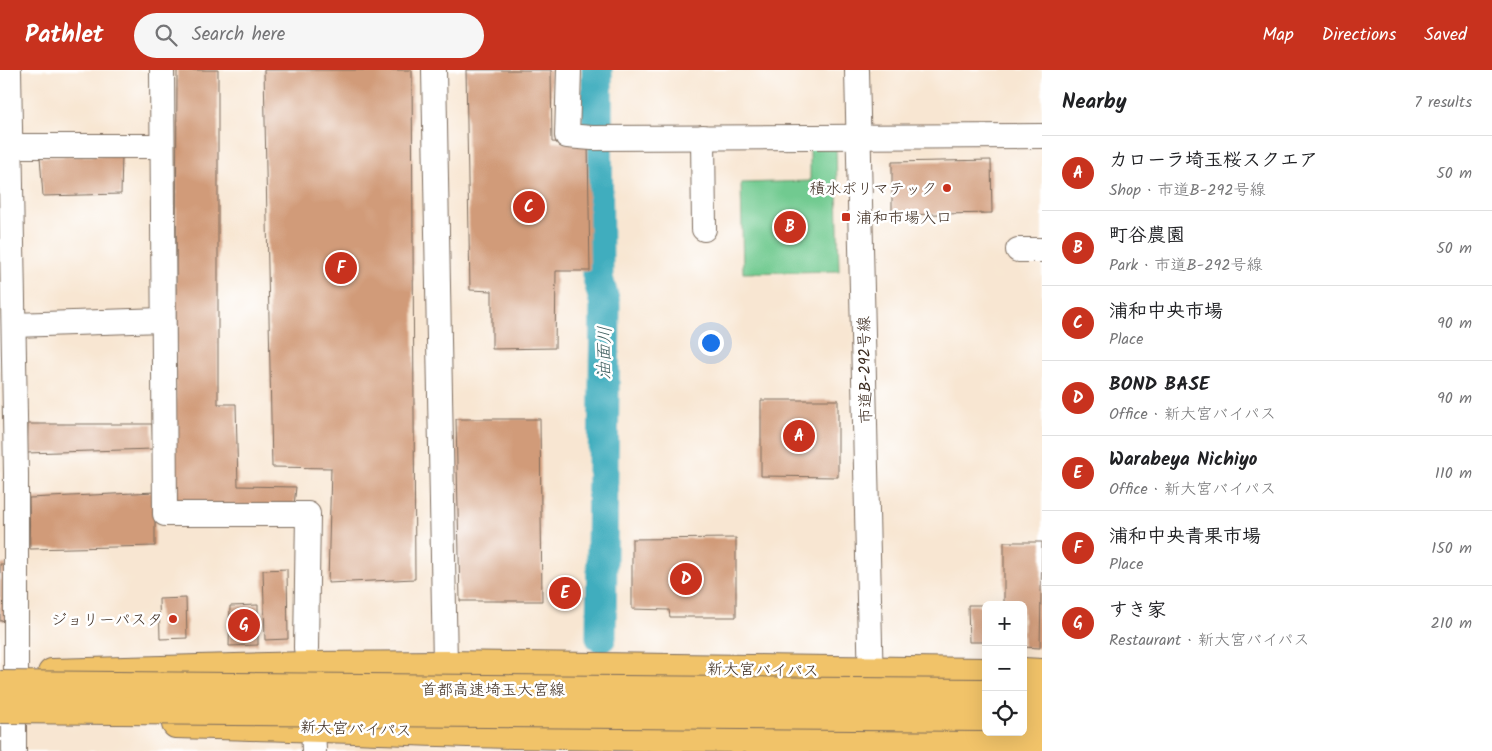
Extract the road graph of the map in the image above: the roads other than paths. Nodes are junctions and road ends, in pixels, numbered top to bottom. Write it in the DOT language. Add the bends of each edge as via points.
graph roads {
  1 [pos="9,70"];
  2 [pos="162,70"];
  3 [pos="434,70"];
  4 [pos="569,70"];
  5 [pos="857,70"];
  6 [pos="1042,136"];
  7 [pos="702,137"];
  8 [pos="858,137"];
  9 [pos="5,146"];
  10 [pos="162,146"];
  11 [pos="704,229"];
  12 [pos="1018,250"];
  13 [pos="1042,250"];
  14 [pos="162,320"];
  15 [pos="14,325"];
  16 [pos="7,408"];
  17 [pos="8,475"];
  18 [pos="306,648"];
  19 [pos="445,665"];
  20 [pos="633,667"];
  21 [pos="872,670"];
  22 [pos="982,672"];
  23 [pos="1027,672"];
  24 [pos="1042,672"];
  25 [pos="5,678"];
  26 [pos="982,693"];
  27 [pos="1027,694"];
  28 [pos="1042,694"];
  29 [pos="871,703"];
  30 [pos="5,717"];
  31 [pos="982,717"];
  32 [pos="982,718"];
  33 [pos="1027,718"];
  34 [pos="1042,718"];
  35 [pos="445,732"];
  36 [pos="1027,733"];
  37 [pos="1042,737"];
  38 [pos="313,739"];
  39 [pos="871,745"];
  40 [pos="14,751"];
  1 -- 9 [label="street"];
  2 -- 10 [label="street"];
  3 -- 19 [label="street"];
  4 -- 7 [label="street" via="567,136"];
  5 -- 8 [label="street, 市道B-292号線"];
  6 -- 8 [label="street"];
  7 -- 8 [label="street"];
  7 -- 11 [label="street"];
  8 -- 21 [label="street, 市道B-292号線"];
  9 -- 10 [label="street"];
  9 -- 15 [label="street"];
  10 -- 14 [label="street"];
  12 -- 13 [label="street"];
  14 -- 15 [label="street"];
  14 -- 18 [label="street" via="165,514 308,514"];
  15 -- 16 [label="street"];
  16 -- 17 [label="street"];
  17 -- 25 [label="street"];
  19 -- 20 [label="highway, 新大宮バイパス"];
  19 -- 25 [label="highway, 新大宮バイパス" via="306,666"];
  19 -- 35 [label="highway"];
  20 -- 21 [label="highway, 新大宮バイパス"];
  20 -- 29 [label="highway" via="744,699"];
  21 -- 22 [label="highway, 新大宮バイパス"];
  21 -- 29 [label="street, 市道B-292号線"];
  23 -- 24 [label="highway"];
  25 -- 26 [label="highway, 首都高速埼玉大宮線, bridge"];
  27 -- 28 [label="highway"];
  29 -- 31 [label="highway" via="939,702"];
  29 -- 39 [label="street, 市道B-292号線"];
  30 -- 32 [label="highway, 首都高速埼玉大宮線, bridge"];
  30 -- 38 [label="highway, 新大宮バイパス"];
  30 -- 40 [label="street"];
  33 -- 34 [label="highway"];
  35 -- 38 [label="highway, 新大宮バイパス"];
  35 -- 39 [label="highway, 新大宮バイパス"];
  36 -- 37 [label="highway"];
  37 -- 39 [label="highway, 新大宮バイパス"];
}
